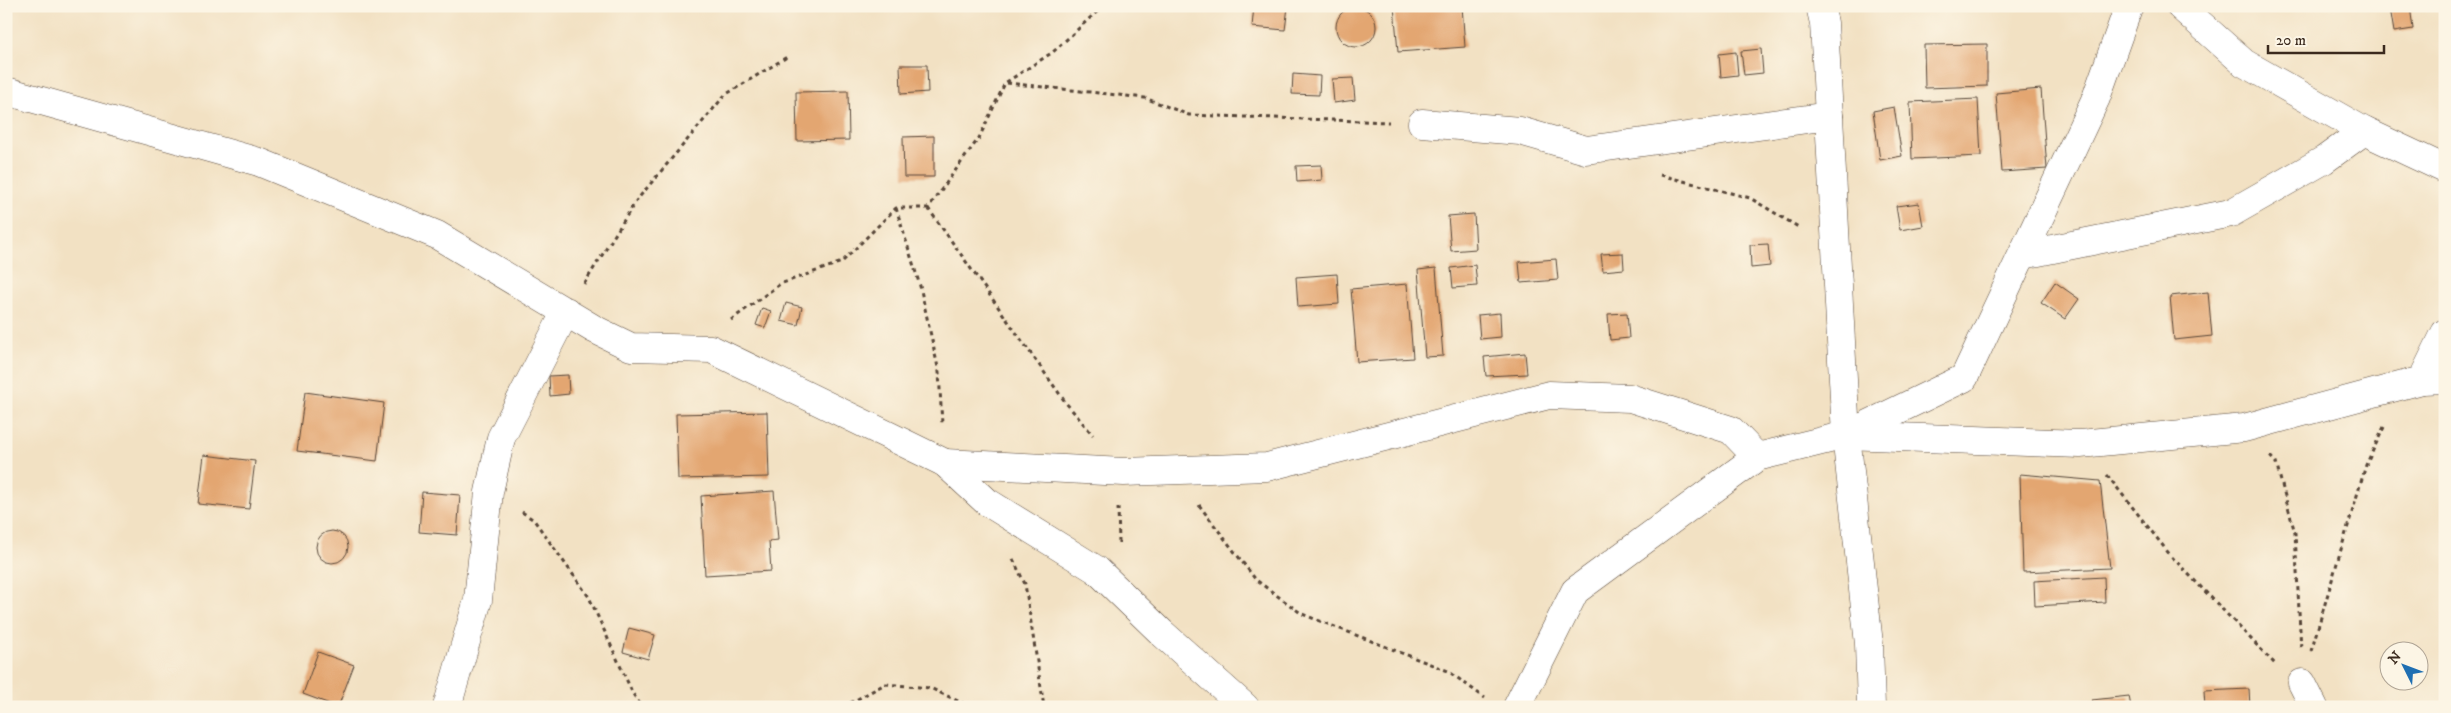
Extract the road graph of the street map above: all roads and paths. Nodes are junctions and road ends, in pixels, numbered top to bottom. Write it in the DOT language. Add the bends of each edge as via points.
graph roads {
  1 [pos="1103,6"];
  2 [pos="1820,6"];
  3 [pos="2129,6"];
  4 [pos="2180,6"];
  5 [pos="787,57"];
  6 [pos="1005,83"];
  7 [pos="6,91"];
  8 [pos="1828,116"];
  9 [pos="1422,123"];
  10 [pos="2364,131"];
  11 [pos="2445,169"];
  12 [pos="1652,173"];
  13 [pos="896,208"];
  14 [pos="1836,249"];
  15 [pos="2023,255"];
  16 [pos="566,311"];
  17 [pos="2445,333"];
  18 [pos="711,349"];
  19 [pos="2433,379"];
  20 [pos="2387,420"];
  21 [pos="2244,428"];
  22 [pos="1846,436"];
  23 [pos="2080,444"];
  24 [pos="1757,457"];
  25 [pos="945,463"];
  26 [pos="1124,472"];
  27 [pos="489,492"];
  28 [pos="1012,557"];
  29 [pos="1121,593"];
  30 [pos="2308,695"];
  31 [pos="448,707"];
  32 [pos="642,707"];
  33 [pos="843,707"];
  34 [pos="971,707"];
  35 [pos="1044,707"];
  36 [pos="1245,707"];
  37 [pos="1516,707"];
  38 [pos="1871,707"];
  1 -- 6 [label="path" via="1053,52"];
  2 -- 8 [label="street" via="1824,23"];
  3 -- 15 [label="street" via="2096,98"];
  4 -- 10 [label="street" via="2244,63"];
  5 -- 16 [label="path" via="725,95 636,201"];
  6 -- 9 [label="path" via="1145,98 1189,116"];
  6 -- 13 [label="path" via="979,138 928,208"];
  7 -- 16 [label="street" via="259,162 437,235"];
  8 -- 9 [label="street" via="1586,150 1520,131"];
  8 -- 14 [label="street"];
  10 -- 11 [label="street"];
  10 -- 15 [label="street" via="2324,160 2231,213"];
  12 -- 14 [label="path" via="1750,198"];
  13 -- 18 [label="path" via="842,262 780,284 731,320"];
  13 -- 25 [label="path" via="920,286 939,372"];
  14 -- 22 [label="street"];
  15 -- 22 [label="street" via="1964,378"];
  16 -- 18 [label="street" via="631,347"];
  16 -- 27 [label="street" via="501,438"];
  17 -- 19 [label="street"];
  18 -- 25 [label="street"];
  19 -- 21 [label="street"];
  20 -- 30 [label="path" via="2366,465"];
  21 -- 23 [label="street"];
  21 -- 30 [label="path" via="2276,463 2295,533"];
  22 -- 23 [label="street"];
  22 -- 24 [label="street"];
  22 -- 38 [label="street" via="1869,644"];
  23 -- 30 [label="path" via="2171,556"];
  24 -- 26 [label="street" via="1730,430 1630,398 1549,395 1267,467"];
  24 -- 37 [label="street" via="1575,591"];
  25 -- 26 [label="street"];
  25 -- 29 [label="street" via="987,502 1097,570"];
  26 -- 29 [label="path" via="1117,500"];
  27 -- 31 [label="street" via="478,600"];
  27 -- 32 [label="path" via="534,520 589,597"];
  28 -- 35 [label="path" via="1025,584"];
  29 -- 36 [label="street"];
  33 -- 34 [label="path" via="885,684 930,688"];
}
